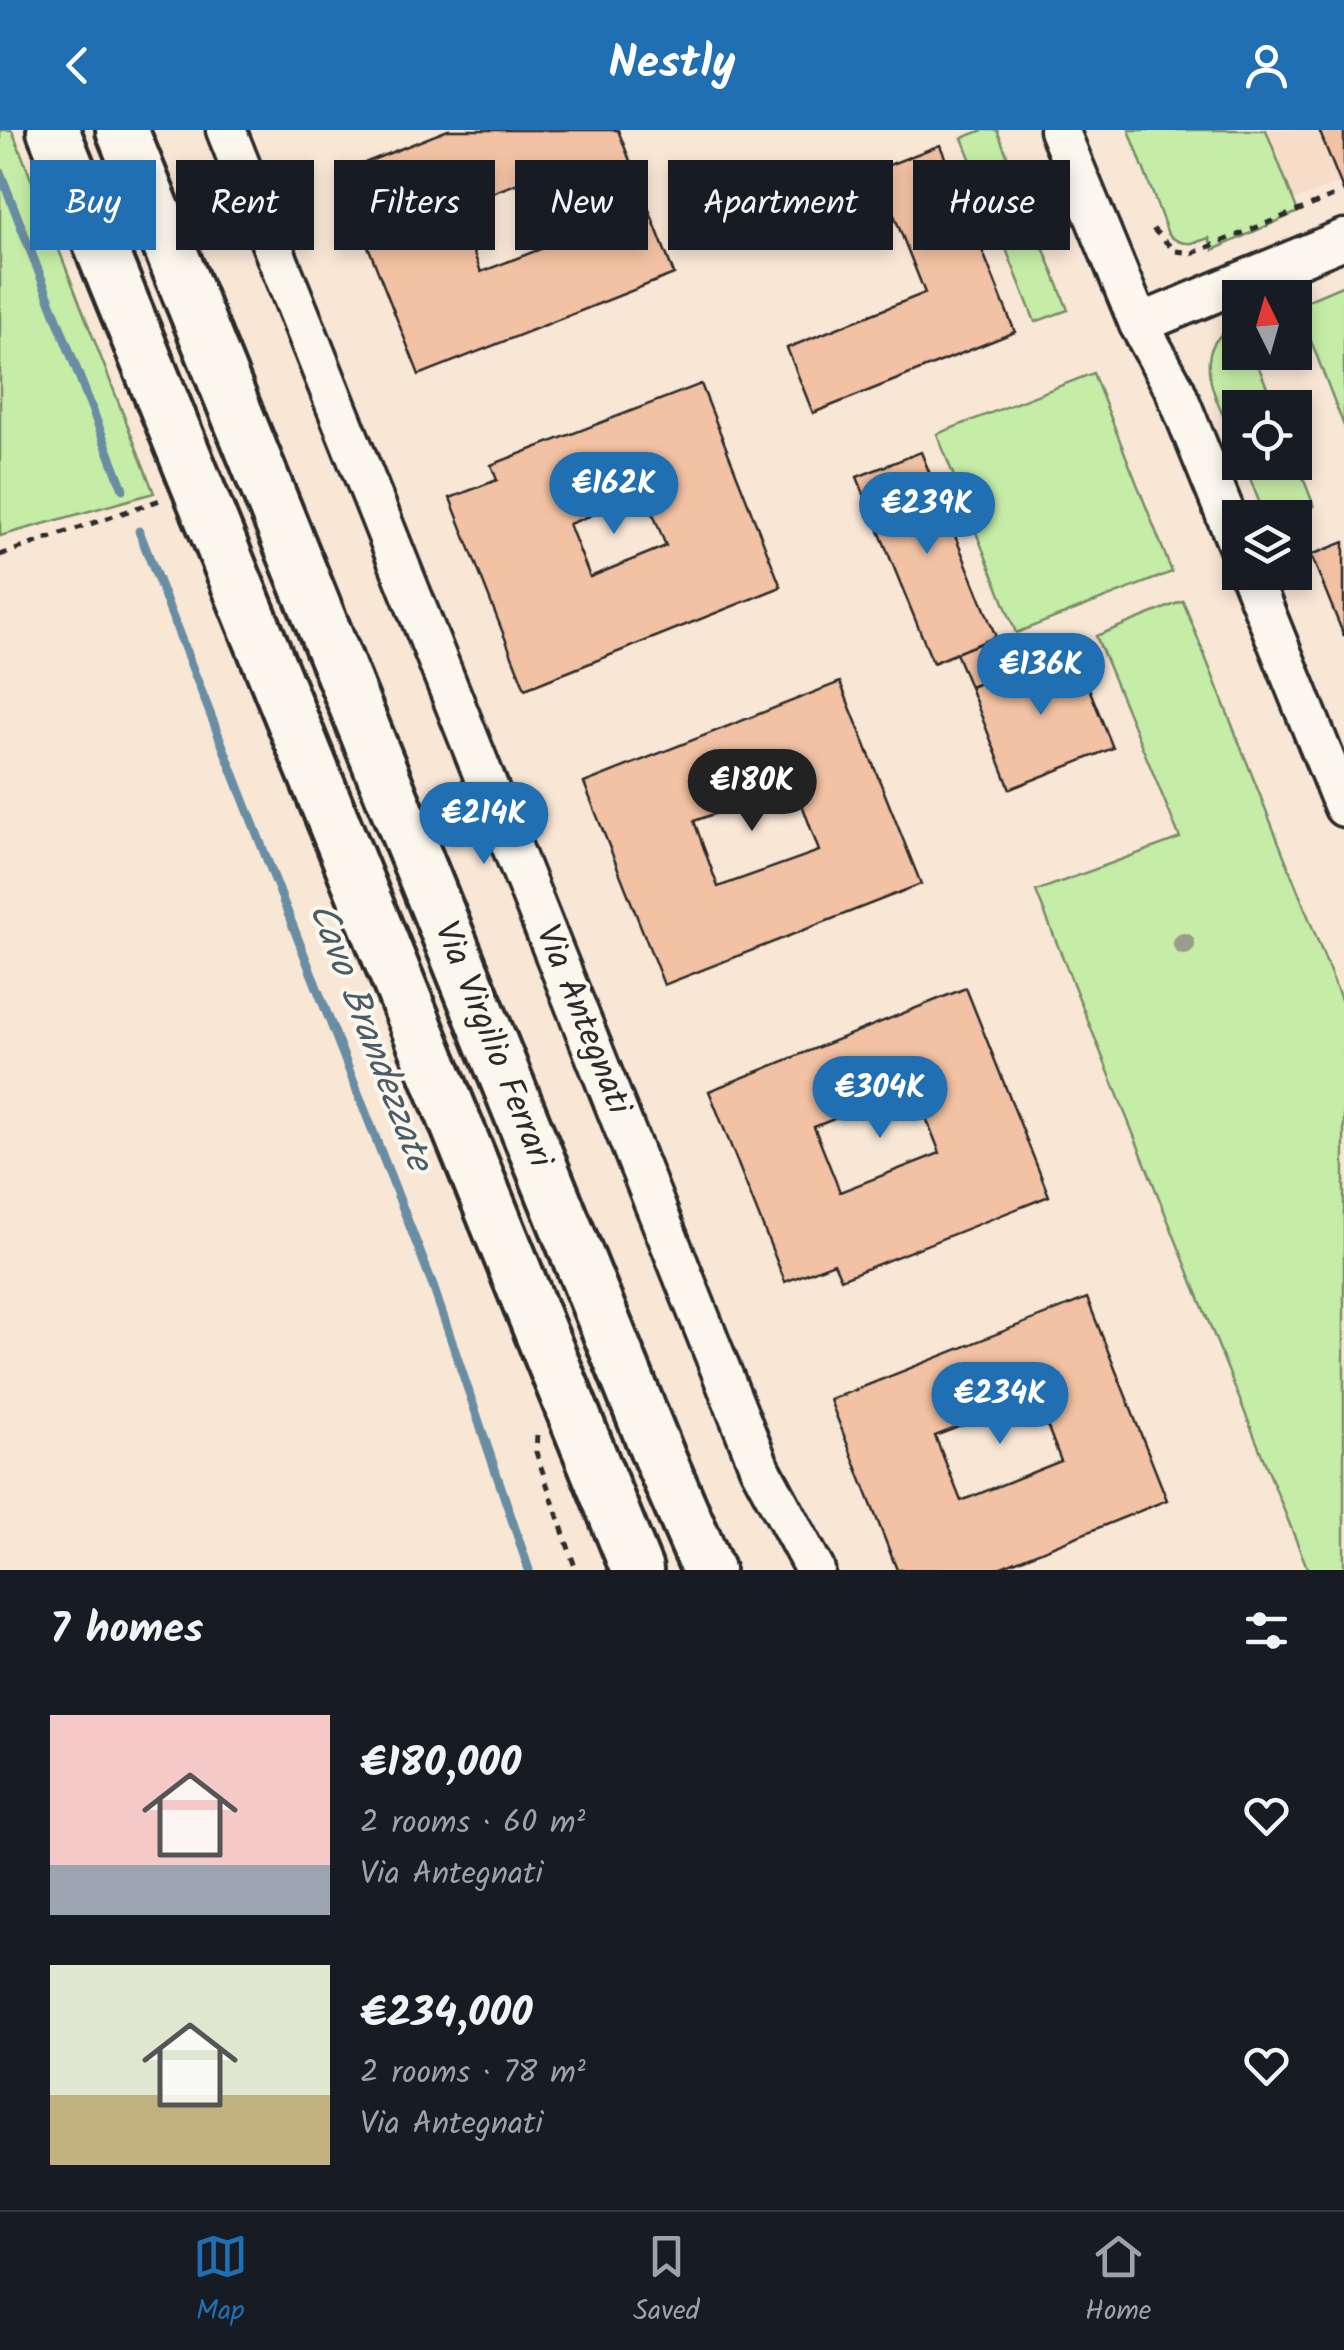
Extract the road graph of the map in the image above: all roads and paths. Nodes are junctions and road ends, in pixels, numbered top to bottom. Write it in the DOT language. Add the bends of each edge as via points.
graph roads {
  1 [pos="53,130"];
  2 [pos="122,130"];
  3 [pos="226,130"];
  4 [pos="1059,130"];
  5 [pos="1334,196"];
  6 [pos="1152,229"];
  7 [pos="1344,238"];
  8 [pos="1206,248"];
  9 [pos="1210,259"];
  10 [pos="1139,324"];
  11 [pos="196,488"];
  12 [pos="1222,506"];
  13 [pos="0,556"];
  14 [pos="1256,590"];
  15 [pos="1344,807"];
  16 [pos="637,1570"];
  17 [pos="708,1570"];
  18 [pos="815,1570"];
  1 -- 11 [label="main road, Via Virgilio Ferrari"];
  2 -- 17 [label="main road, Via Virgilio Ferrari"];
  3 -- 18 [label="street, Via Antegnati" via="760,1466"];
  4 -- 10 [label="street"];
  5 -- 8 [label="path"];
  6 -- 8 [label="path" via="1176,251"];
  7 -- 10 [label="street"];
  8 -- 9 [label="path"];
  10 -- 12 [label="street" via="1175,390"];
  11 -- 13 [label="path"];
  11 -- 16 [label="main road, Via Virgilio Ferrari"];
  14 -- 15 [label="street"];
}
